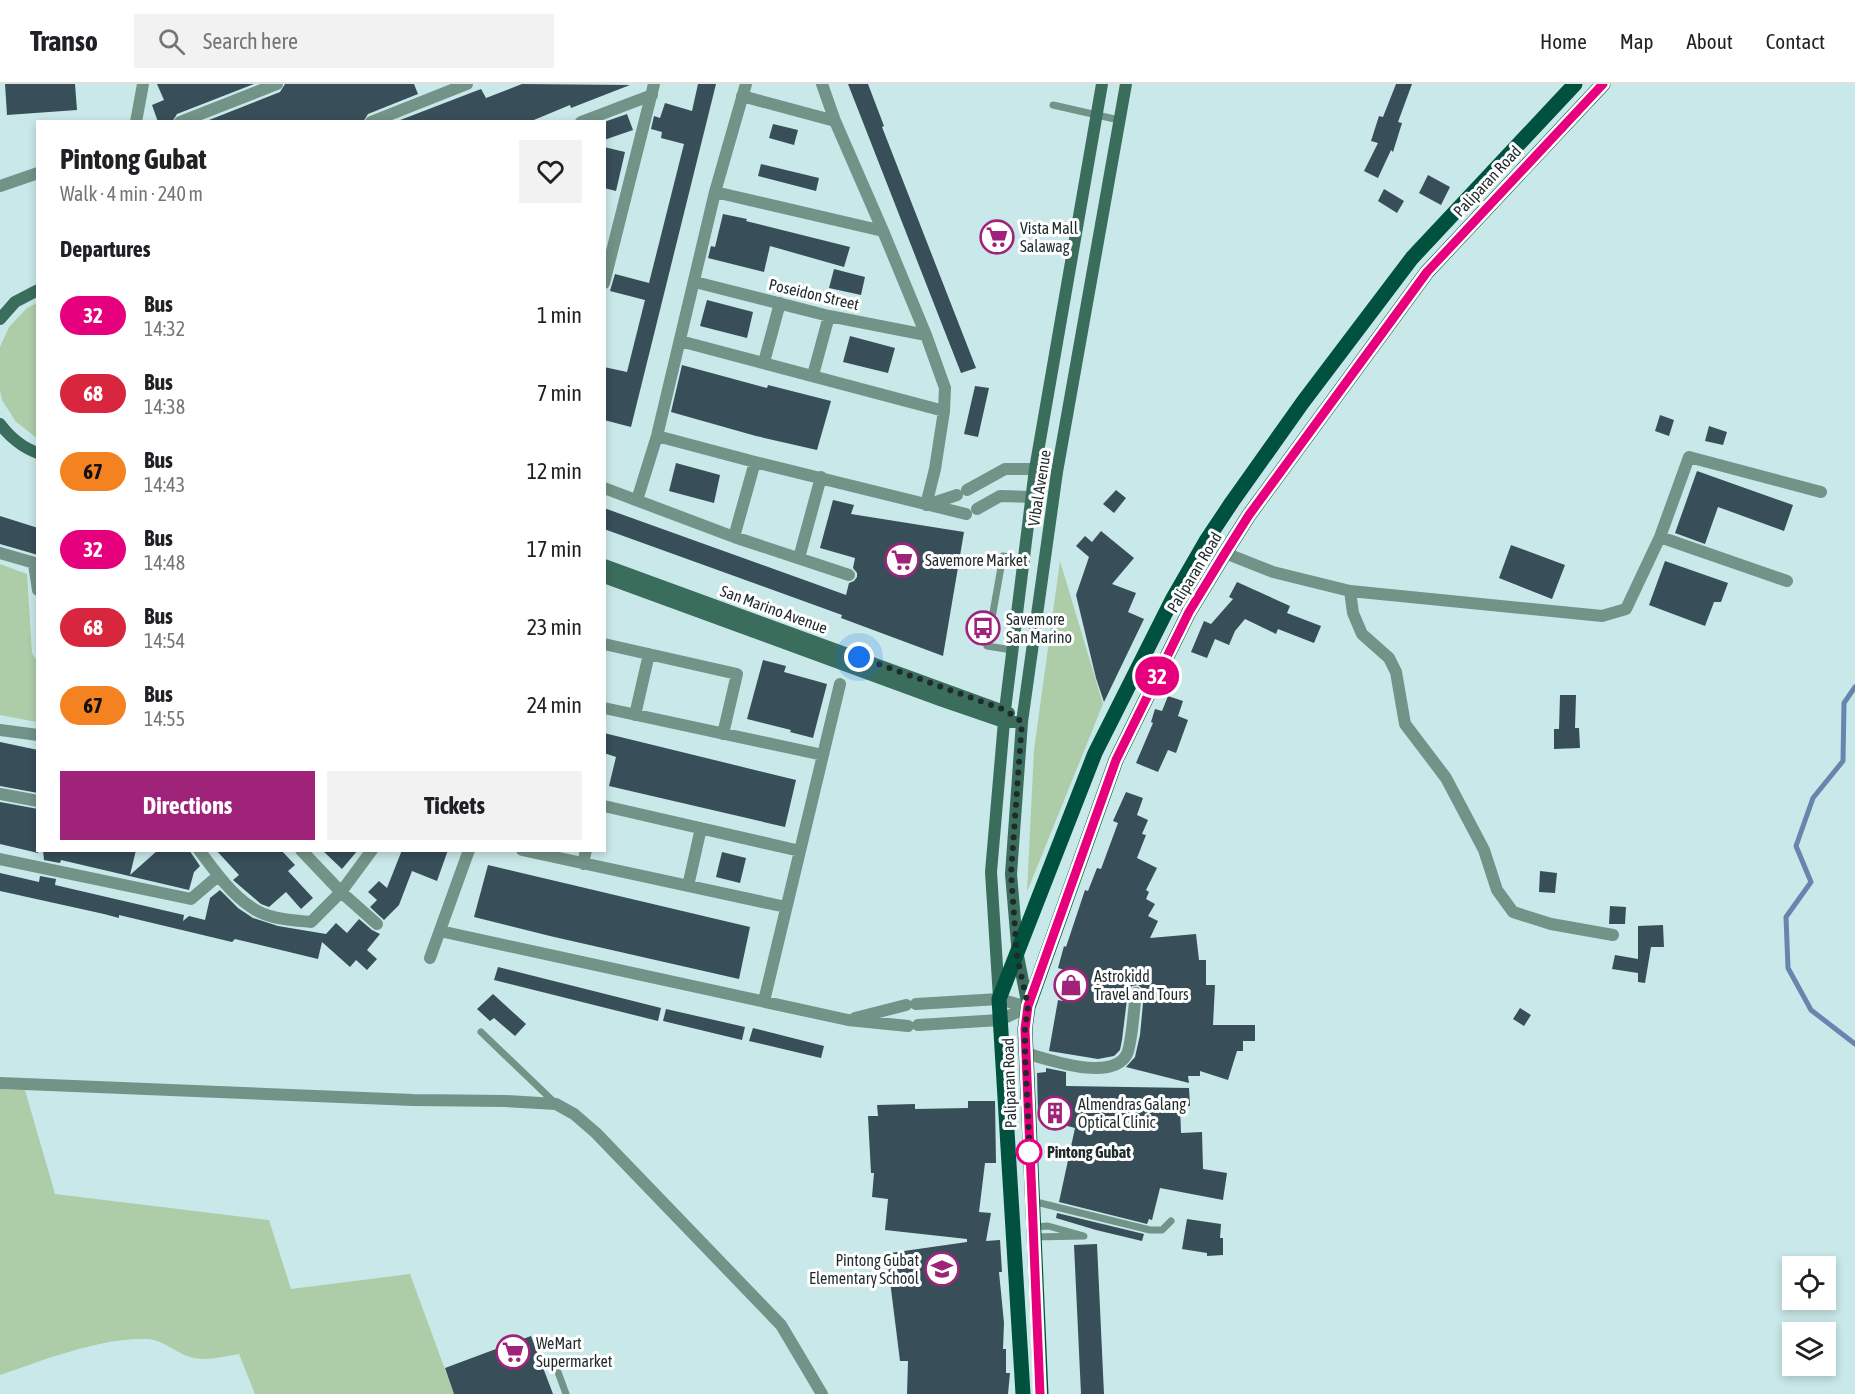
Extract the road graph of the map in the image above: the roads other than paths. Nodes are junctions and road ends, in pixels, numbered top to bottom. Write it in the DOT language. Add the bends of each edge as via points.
graph roads {
  1 [pos="143,84"];
  2 [pos="277,84"];
  3 [pos="432,84"];
  4 [pos="467,84"];
  5 [pos="822,84"];
  6 [pos="1102,84"];
  7 [pos="1126,84"];
  8 [pos="1575,84"];
  9 [pos="1603,84"];
  10 [pos="653,89"];
  11 [pos="744,90"];
  12 [pos="437,96"];
  13 [pos="1053,105"];
  14 [pos="1096,114"];
  15 [pos="136,120"];
  16 [pos="185,120"];
  17 [pos="376,120"];
  18 [pos="584,120"];
  19 [pos="1119,120"];
  20 [pos="835,121"];
  21 [pos="36,174"];
  22 [pos="0,186"];
  23 [pos="715,192"];
  24 [pos="883,231"];
  25 [pos="606,275"];
  26 [pos="694,282"];
  27 [pos="36,291"];
  28 [pos="780,303"];
  29 [pos="1,315"];
  30 [pos="830,315"];
  31 [pos="926,335"];
  32 [pos="680,341"];
  33 [pos="764,362"];
  34 [pos="813,375"];
  35 [pos="944,411"];
  36 [pos="2,432"];
  37 [pos="657,435"];
  38 [pos="36,452"];
  39 [pos="754,462"];
  40 [pos="1035,469"];
  41 [pos="821,477"];
  42 [pos="606,489"];
  43 [pos="1821,492"];
  44 [pos="1031,497"];
  45 [pos="637,500"];
  46 [pos="926,505"];
  47 [pos="1029,513"];
  48 [pos="1051,516"];
  49 [pos="734,537"];
  50 [pos="1660,537"];
  51 [pos="0,553"];
  52 [pos="1225,553"];
  53 [pos="799,558"];
  54 [pos="1023,559"];
  55 [pos="36,564"];
  56 [pos="606,566"];
  57 [pos="849,575"];
  58 [pos="606,578"];
  59 [pos="1787,581"];
  60 [pos="1350,591"];
  61 [pos="606,644"];
  62 [pos="1012,650"];
  63 [pos="649,654"];
  64 [pos="840,684"];
  65 [pos="606,708"];
  66 [pos="635,715"];
  67 [pos="1004,716"];
  68 [pos="1022,722"];
  69 [pos="0,730"];
  70 [pos="723,734"];
  71 [pos="36,735"];
  72 [pos="823,755"];
  73 [pos="0,794"];
  74 [pos="36,801"];
  75 [pos="606,806"];
  76 [pos="701,828"];
  77 [pos="800,851"];
  78 [pos="200,852"];
  79 [pos="303,852"];
  80 [pos="371,852"];
  81 [pos="468,852"];
  82 [pos="531,852"];
  83 [pos="586,852"];
  84 [pos="0,859"];
  85 [pos="583,864"];
  86 [pos="218,876"];
  87 [pos="688,886"];
  88 [pos="341,892"];
  89 [pos="786,907"];
  90 [pos="377,924"];
  91 [pos="440,931"];
  92 [pos="1613,935"];
  93 [pos="1017,956"];
  94 [pos="430,958"];
  95 [pos="1136,993"];
  96 [pos="999,999"];
  97 [pos="764,1001"];
  98 [pos="1028,1006"];
  99 [pos="848,1020"];
  100 [pos="1000,1020"];
  101 [pos="481,1032"];
  102 [pos="1025,1053"];
  103 [pos="0,1083"];
  104 [pos="556,1104"];
  105 [pos="1032,1201"];
  106 [pos="1172,1221"];
  107 [pos="1033,1232"];
  108 [pos="554,1361"];
  109 [pos="566,1394"];
  110 [pos="822,1394"];
  111 [pos="1023,1394"];
  112 [pos="1041,1394"];
  1 -- 15 [label="street"];
  2 -- 16 [label="street"];
  3 -- 12 [label="street"];
  4 -- 12 [label="street"];
  5 -- 20 [label="street"];
  6 -- 14 [label="main road, Vibal Avenue"];
  7 -- 19 [label="main road, Vibal Avenue"];
  8 -- 93 [label="main road, Paliparan Road" via="1412,258 1303,402 1206,541 1095,753"];
  9 -- 52 [label="main road, Paliparan Road" via="1427,272"];
  10 -- 18 [label="street"];
  10 -- 25 [label="street"];
  11 -- 20 [label="street"];
  11 -- 23 [label="street"];
  12 -- 17 [label="street"];
  13 -- 14 [label="lane"];
  14 -- 19 [label="lane"];
  14 -- 40 [label="main road, Vibal Avenue"];
  19 -- 48 [label="main road, Vibal Avenue"];
  20 -- 24 [label="street"];
  21 -- 22 [label="street"];
  23 -- 24 [label="street"];
  23 -- 26 [label="street"];
  24 -- 31 [label="street"];
  26 -- 28 [label="street, Poseidon Street"];
  26 -- 32 [label="street"];
  27 -- 29 [label="main road"];
  28 -- 30 [label="street, Poseidon Street"];
  28 -- 33 [label="street"];
  30 -- 31 [label="street, Poseidon Street"];
  30 -- 34 [label="street"];
  31 -- 35 [label="street" via="945,388"];
  32 -- 33 [label="street"];
  32 -- 37 [label="street"];
  33 -- 34 [label="street"];
  34 -- 35 [label="street"];
  35 -- 46 [label="street"];
  36 -- 38 [label="main road"];
  37 -- 39 [label="street"];
  37 -- 45 [label="street"];
  39 -- 41 [label="street"];
  39 -- 49 [label="street"];
  40 -- 44 [label="main road, Vibal Avenue"];
  40 -- 46 [label="street" via="1005,469 962,492"];
  41 -- 46 [label="street"];
  41 -- 53 [label="street"];
  42 -- 45 [label="street"];
  43 -- 50 [label="street" via="1689,457"];
  44 -- 46 [label="street" via="1000,496 972,511"];
  44 -- 47 [label="main road, Vibal Avenue"];
  45 -- 49 [label="street"];
  47 -- 48 [label="main road"];
  47 -- 54 [label="main road, Vibal Avenue"];
  48 -- 68 [label="main road, Vibal Avenue"];
  49 -- 53 [label="street"];
  50 -- 59 [label="street"];
  50 -- 60 [label="street" via="1626,609 1602,616"];
  51 -- 55 [label="street"];
  52 -- 60 [label="street" via="1273,573"];
  52 -- 98 [label="main road, Paliparan Road" via="1189,612 1116,760"];
  53 -- 57 [label="street"];
  54 -- 62 [label="main road, Vibal Avenue"];
  54 -- 62 [label="lane" via="1004,556 987,646"];
  56 -- 67 [label="main road, San Marino Avenue"];
  58 -- 67 [label="main road, San Marino Avenue"];
  60 -- 92 [label="street" via="1353,613 1362,634 1389,658 1396,672 1405,724 1446,778 1484,849 1497,890 1513,912 1551,924"];
  61 -- 63 [label="street"];
  62 -- 67 [label="main road, Vibal Avenue"];
  63 -- 66 [label="street"];
  63 -- 70 [label="street" via="737,674"];
  64 -- 72 [label="street"];
  65 -- 66 [label="street"];
  66 -- 70 [label="street"];
  67 -- 68 [label="main road, San Marino Avenue"];
  67 -- 96 [label="main road, Vibal Avenue" via="991,872"];
  68 -- 93 [label="main road, Vibal Avenue" via="1011,873"];
  69 -- 71 [label="street"];
  70 -- 72 [label="street"];
  72 -- 77 [label="street"];
  73 -- 74 [label="street"];
  75 -- 76 [label="street"];
  76 -- 77 [label="street"];
  76 -- 87 [label="street"];
  77 -- 89 [label="street"];
  78 -- 86 [label="street"];
  79 -- 88 [label="street"];
  80 -- 88 [label="street"];
  81 -- 91 [label="street"];
  82 -- 85 [label="street"];
  83 -- 85 [label="street"];
  84 -- 86 [label="street" via="191,899"];
  85 -- 87 [label="street"];
  86 -- 88 [label="street" via="252,908 277,918 311,922"];
  87 -- 89 [label="street"];
  88 -- 90 [label="street"];
  89 -- 97 [label="street"];
  91 -- 94 [label="street"];
  91 -- 97 [label="street"];
  93 -- 96 [label="main road, Paliparan Road"];
  93 -- 98 [label="main road, Vibal Avenue"];
  95 -- 102 [label="street" via="1128,1053 1121,1062 1100,1068 1078,1066"];
  96 -- 98 [label="street"];
  96 -- 99 [label="street" via="911,1004"];
  96 -- 100 [label="main road, Paliparan Road"];
  97 -- 99 [label="street"];
  98 -- 100 [label="street"];
  98 -- 102 [label="main road, Paliparan Road"];
  99 -- 100 [label="street" via="913,1026"];
  100 -- 111 [label="main road, Paliparan Road"];
  101 -- 104 [label="lane"];
  102 -- 105 [label="main road, Paliparan Road"];
  103 -- 104 [label="street"];
  104 -- 110 [label="street" via="596,1133 781,1325"];
  105 -- 106 [label="lane" via="1150,1230 1161,1230"];
  105 -- 107 [label="main road, Paliparan Road"];
  107 -- 107 [label="lane" via="1084,1236 1048,1226"];
  107 -- 112 [label="main road, Paliparan Road"];
  108 -- 109 [label="lane"];
}
